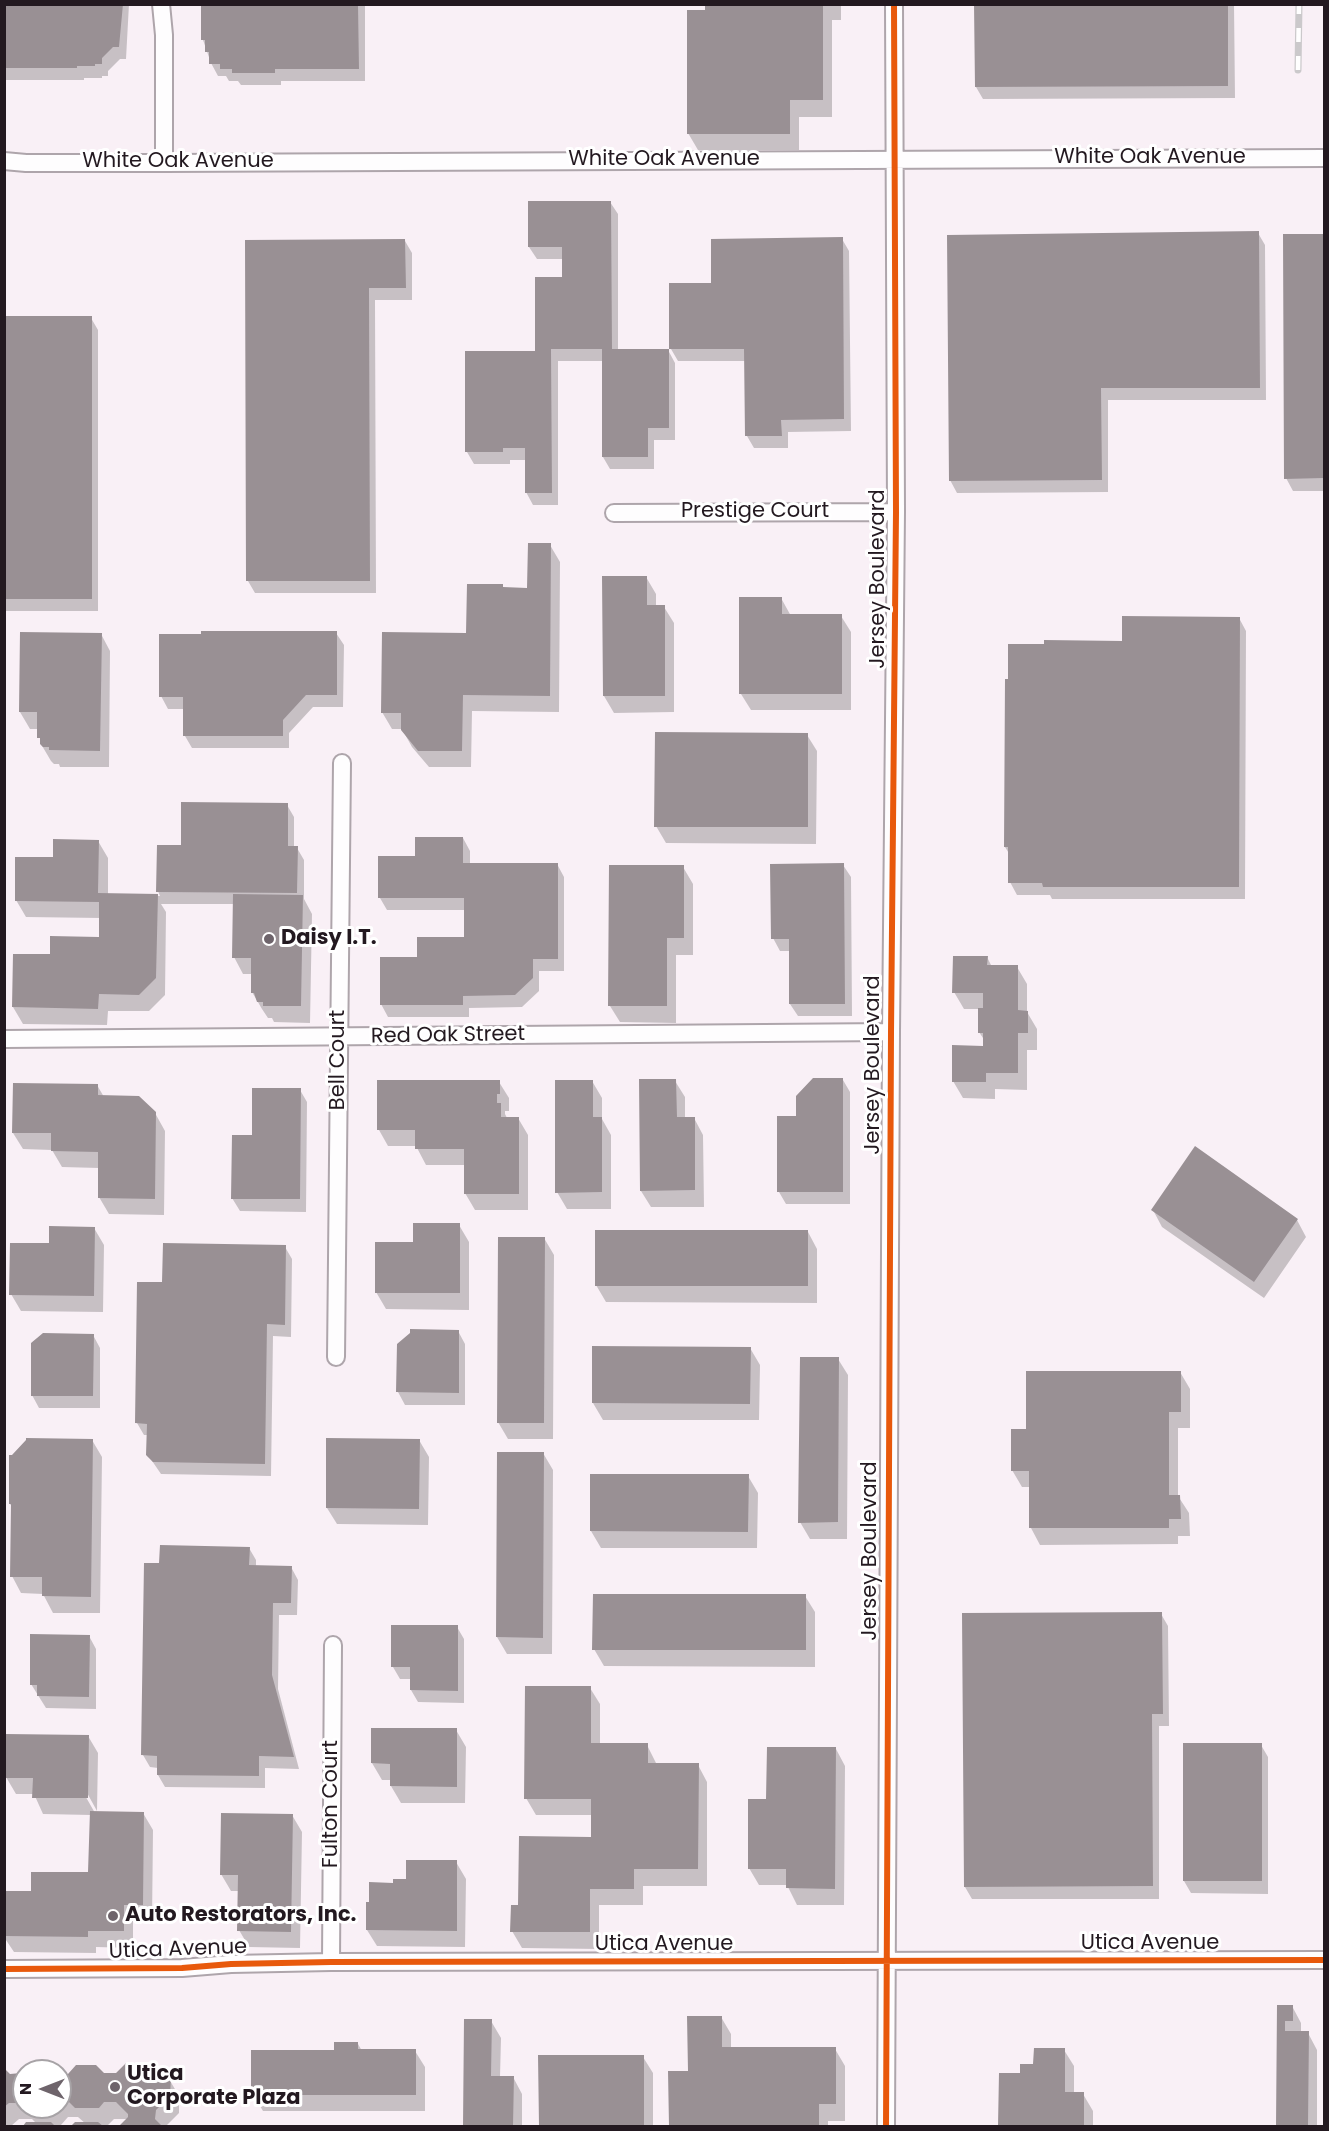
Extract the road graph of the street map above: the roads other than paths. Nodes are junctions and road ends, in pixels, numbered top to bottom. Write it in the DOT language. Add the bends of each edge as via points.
graph roads {
  1 [pos="161,4"];
  2 [pos="894,4"];
  3 [pos="1324,158"];
  4 [pos="894,159"];
  5 [pos="4,161"];
  6 [pos="164,163"];
  7 [pos="896,512"];
  8 [pos="614,513"];
  9 [pos="342,763"];
  10 [pos="891,1032"];
  11 [pos="339,1037"];
  12 [pos="4,1040"];
  13 [pos="336,1357"];
  14 [pos="333,1645"];
  15 [pos="1324,1960"];
  16 [pos="885,1961"];
  17 [pos="331,1962"];
  18 [pos="4,1969"];
  19 [pos="886,2127"];
  1 -- 6 [label="street"];
  2 -- 4 [label="street, Jersey Boulevard"];
  3 -- 4 [label="street, White Oak Avenue"];
  4 -- 6 [label="street, White Oak Avenue"];
  4 -- 7 [label="street, Jersey Boulevard"];
  5 -- 6 [label="street, White Oak Avenue"];
  7 -- 8 [label="street, Prestige Court"];
  7 -- 10 [label="street, Jersey Boulevard"];
  9 -- 11 [label="street, Bell Court"];
  10 -- 11 [label="street, Red Oak Street"];
  10 -- 16 [label="street, Jersey Boulevard"];
  11 -- 12 [label="street, Red Oak Street"];
  11 -- 13 [label="street, Bell Court"];
  14 -- 17 [label="street, Fulton Court"];
  15 -- 16 [label="street, Utica Avenue"];
  16 -- 17 [label="street, Utica Avenue"];
  16 -- 19 [label="street, Jersey Boulevard"];
  17 -- 18 [label="street, Utica Avenue"];
}
